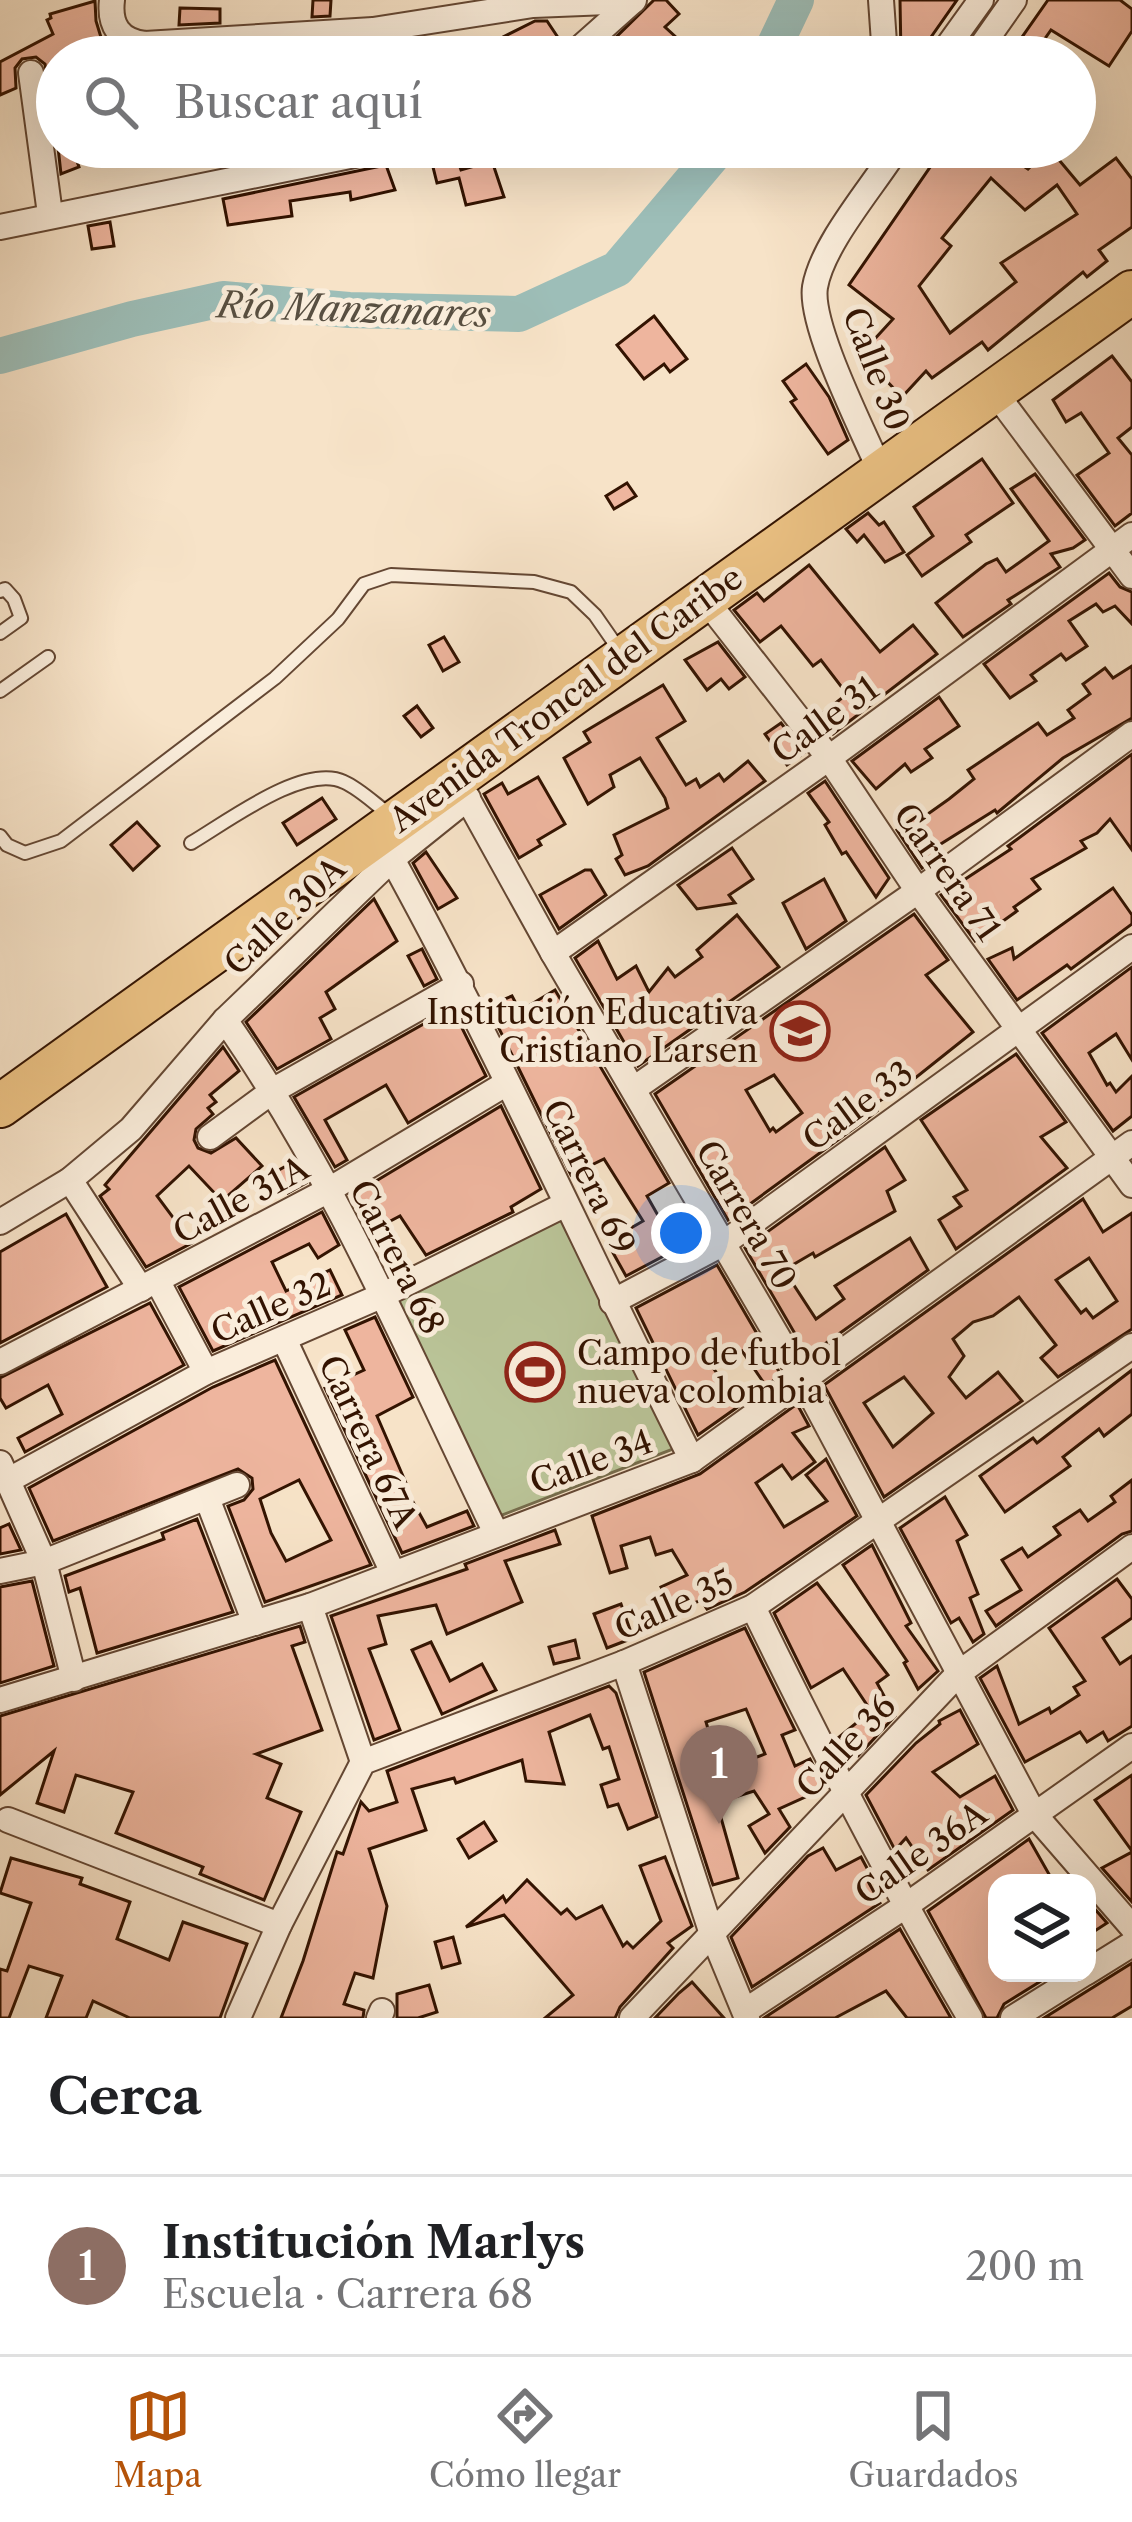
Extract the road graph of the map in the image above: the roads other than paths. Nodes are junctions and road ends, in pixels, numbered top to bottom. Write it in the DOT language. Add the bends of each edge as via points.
graph roads {
  1 [pos="112,0"];
  2 [pos="633,0"];
  3 [pos="881,0"];
  4 [pos="981,0"];
  5 [pos="1014,0"];
  6 [pos="123,36"];
  7 [pos="275,36"];
  8 [pos="593,36"];
  9 [pos="884,36"];
  10 [pos="955,36"];
  11 [pos="989,36"];
  12 [pos="31,73"];
  13 [pos="36,110"];
  14 [pos="44,168"];
  15 [pos="296,168"];
  16 [pos="884,168"];
  17 [pos="50,214"];
  18 [pos="0,227"];
  19 [pos="1132,292"];
  20 [pos="994,391"];
  21 [pos="881,473"];
  22 [pos="1122,541"];
  23 [pos="1132,576"];
  24 [pos="0,591"];
  25 [pos="705,599"];
  26 [pos="0,633"];
  27 [pos="48,657"];
  28 [pos="624,657"];
  29 [pos="0,691"];
  30 [pos="1132,734"];
  31 [pos="829,758"];
  32 [pos="462,788"];
  33 [pos="0,836"];
  34 [pos="394,840"];
  35 [pos="191,842"];
  36 [pos="918,891"];
  37 [pos="1132,947"];
  38 [pos="554,953"];
  39 [pos="461,984"];
  40 [pos="225,1020"];
  41 [pos="1020,1030"];
  42 [pos="507,1083"];
  43 [pos="635,1088"];
  44 [pos="274,1090"];
  45 [pos="0,1106"];
  46 [pos="210,1137"];
  47 [pos="1132,1143"];
  48 [pos="1110,1158"];
  49 [pos="70,1180"];
  50 [pos="1132,1186"];
  51 [pos="327,1191"];
  52 [pos="566,1204"];
  53 [pos="0,1222"];
  54 [pos="724,1244"];
  55 [pos="150,1286"];
  56 [pos="381,1296"];
  57 [pos="612,1302"];
  58 [pos="284,1340"];
  59 [pos="1132,1346"];
  60 [pos="0,1362"];
  61 [pos="206,1372"];
  62 [pos="803,1380"];
  63 [pos="692,1460"];
  64 [pos="3,1472"];
  65 [pos="237,1485"];
  66 [pos="206,1498"];
  67 [pos="881,1521"];
  68 [pos="496,1533"];
  69 [pos="1132,1546"];
  70 [pos="44,1562"];
  71 [pos="0,1570"];
  72 [pos="393,1574"];
  73 [pos="310,1606"];
  74 [pos="753,1607"];
  75 [pos="256,1623"];
  76 [pos="624,1663"];
  77 [pos="959,1673"];
  78 [pos="74,1679"];
  79 [pos="0,1700"];
  80 [pos="1132,1746"];
  81 [pos="363,1762"];
  82 [pos="845,1796"];
  83 [pos="1034,1814"];
  84 [pos="3,1827"];
  85 [pos="904,1907"];
  86 [pos="279,1925"];
  87 [pos="1132,1927"];
  88 [pos="711,1931"];
  89 [pos="1132,1944"];
  90 [pos="1096,1966"];
  91 [pos="1070,1982"];
  92 [pos="746,2014"];
  93 [pos="238,2018"];
  94 [pos="632,2018"];
  95 [pos="970,2018"];
  96 [pos="1013,2018"];
  1 -- 6 [label="street" via="110,17"];
  2 -- 7 [label="street"];
  2 -- 8 [label="street"];
  3 -- 9 [label="street"];
  4 -- 10 [label="street"];
  5 -- 11 [label="street"];
  12 -- 13 [label="street"];
  14 -- 17 [label="street"];
  15 -- 17 [label="street"];
  16 -- 21 [label="street, Calle 30" via="815,288 819,325"];
  17 -- 18 [label="street"];
  19 -- 20 [label="highway, Avenida Troncal del Caribe"];
  20 -- 21 [label="highway, Avenida Troncal del Caribe"];
  20 -- 22 [label="street"];
  21 -- 25 [label="highway, Avenida Troncal del Caribe"];
  22 -- 23 [label="street"];
  22 -- 31 [label="street, Calle 31"];
  24 -- 26 [label="lane" via="14,599 21,618"];
  25 -- 28 [label="highway, Avenida Troncal del Caribe"];
  25 -- 31 [label="street, Carrera 71"];
  27 -- 29 [label="lane"];
  28 -- 32 [label="highway, Avenida Troncal del Caribe"];
  28 -- 33 [label="lane" via="571,592 534,582 391,575 364,584 275,678 61,841 25,853"];
  30 -- 36 [label="street"];
  31 -- 36 [label="street, Carrera 71"];
  31 -- 38 [label="street, Calle 31"];
  32 -- 34 [label="highway, Avenida Troncal del Caribe"];
  32 -- 38 [label="street, Carrera 70"];
  34 -- 35 [label="lane" via="344,782 320,776"];
  34 -- 39 [label="street, Carrera 69"];
  34 -- 40 [label="street, Calle 30A"];
  34 -- 45 [label="highway, Avenida Troncal del Caribe"];
  36 -- 41 [label="street, Carrera 71"];
  36 -- 43 [label="street"];
  37 -- 41 [label="street, Calle 33"];
  38 -- 43 [label="street, Carrera 70"];
  39 -- 42 [label="street, Carrera 69"];
  39 -- 44 [label="street"];
  40 -- 44 [label="street, Carrera 68"];
  40 -- 49 [label="street" via="131,1129"];
  41 -- 48 [label="street, Carrera 71"];
  41 -- 54 [label="street, Calle 33"];
  42 -- 51 [label="street, Calle 31A"];
  42 -- 52 [label="street, Carrera 69"];
  43 -- 54 [label="street, Carrera 70"];
  44 -- 46 [label="street"];
  44 -- 51 [label="street, Carrera 68"];
  47 -- 48 [label="street, Calle 34"];
  48 -- 50 [label="street, Carrera 71"];
  48 -- 62 [label="street, Calle 34"];
  49 -- 53 [label="street"];
  49 -- 55 [label="street"];
  51 -- 55 [label="street, Calle 31A"];
  51 -- 56 [label="street, Carrera 68"];
  52 -- 56 [label="street, Calle 32"];
  52 -- 57 [label="street, Carrera 69"];
  54 -- 57 [label="street, Calle 33"];
  54 -- 62 [label="street, Carrera 70"];
  55 -- 60 [label="street, Calle 31A"];
  55 -- 61 [label="street"];
  56 -- 58 [label="street, Calle 32"];
  56 -- 68 [label="street, Carrera 68"];
  57 -- 63 [label="street, Carrera 69"];
  58 -- 61 [label="street, Calle 32"];
  58 -- 72 [label="street, Carrera 67A"];
  59 -- 67 [label="street, Calle 35"];
  61 -- 64 [label="street, Calle 32"];
  62 -- 63 [label="street, Calle 34"];
  62 -- 67 [label="street, Carrera 70"];
  63 -- 68 [label="street, Calle 34"];
  64 -- 70 [label="street"];
  65 -- 66 [label="street"];
  66 -- 70 [label="street"];
  66 -- 75 [label="street"];
  67 -- 74 [label="street, Calle 35"];
  67 -- 77 [label="street, Carrera 70"];
  68 -- 72 [label="street, Calle 34"];
  69 -- 77 [label="street, Calle 36"];
  70 -- 71 [label="street"];
  70 -- 78 [label="street"];
  72 -- 73 [label="street, Calle 34"];
  73 -- 75 [label="street, Calle 34"];
  73 -- 81 [label="street"];
  74 -- 76 [label="street, Calle 35"];
  74 -- 82 [label="street"];
  75 -- 78 [label="street, Calle 34"];
  76 -- 81 [label="street, Calle 35"];
  76 -- 88 [label="street"];
  77 -- 82 [label="street, Calle 36"];
  77 -- 83 [label="street, Carrera 70"];
  78 -- 79 [label="street, Calle 34"];
  80 -- 83 [label="street, Calle 36A"];
  81 -- 86 [label="street"];
  82 -- 85 [label="street"];
  82 -- 88 [label="street, Calle 36"];
  83 -- 85 [label="street, Calle 36A"];
  83 -- 87 [label="street, Carrera 70"];
  84 -- 86 [label="street"];
  85 -- 92 [label="street, Calle 36A"];
  85 -- 95 [label="street"];
  86 -- 93 [label="street"];
  88 -- 92 [label="street"];
  88 -- 94 [label="street, Calle 36"];
  89 -- 90 [label="street"];
  91 -- 96 [label="street"];
}
